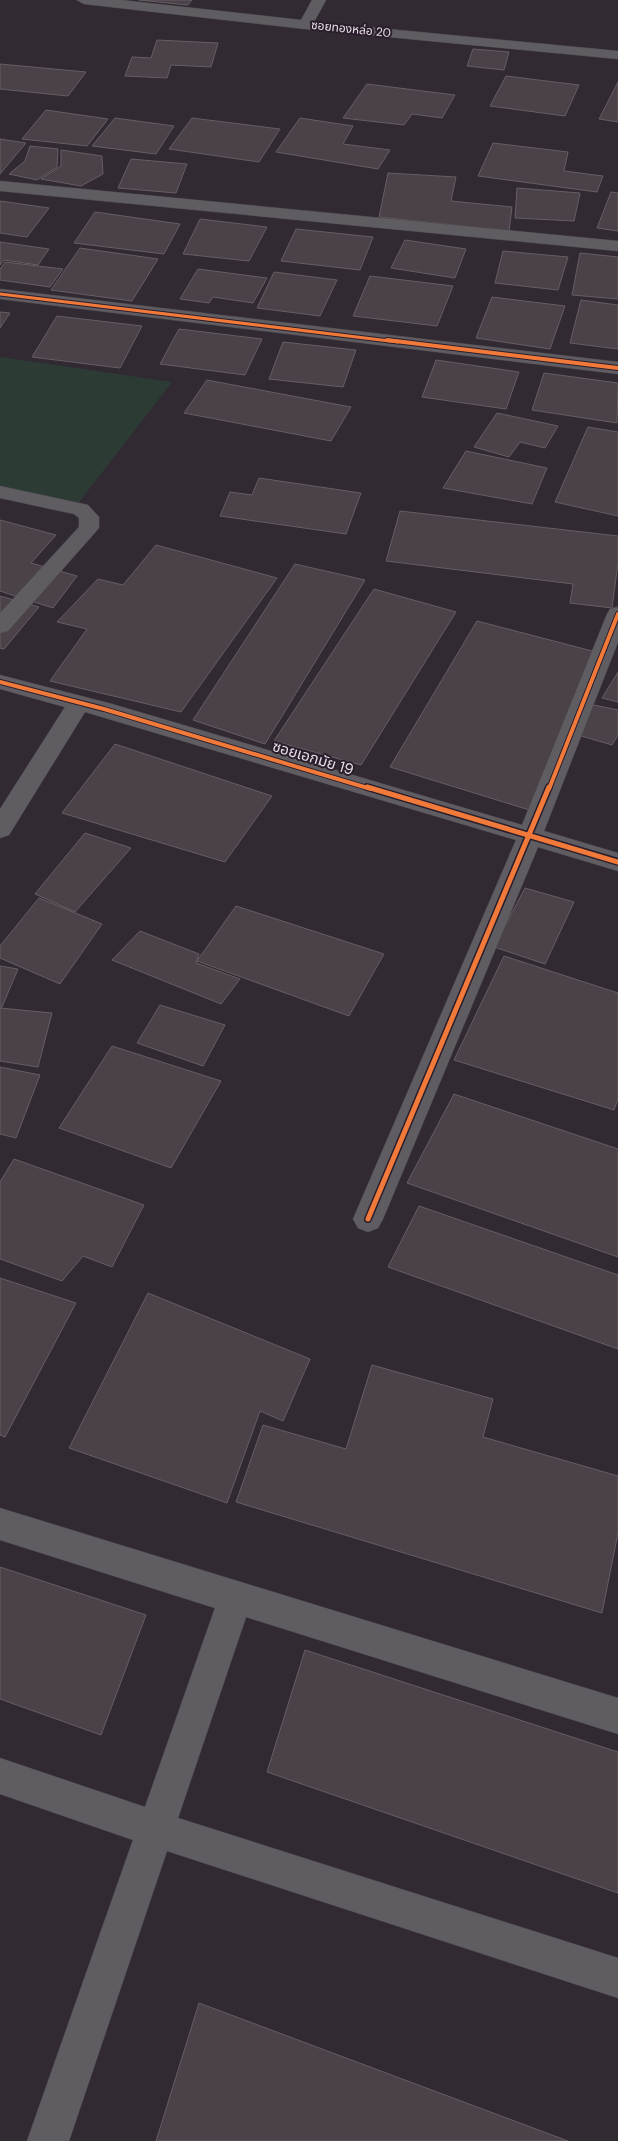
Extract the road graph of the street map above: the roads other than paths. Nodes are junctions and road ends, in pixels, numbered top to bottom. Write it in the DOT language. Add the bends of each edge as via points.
graph roads {
  1 [pos="84,0"];
  2 [pos="319,0"];
  3 [pos="305,25"];
  4 [pos="618,55"];
  5 [pos="0,186"];
  6 [pos="618,246"];
  7 [pos="0,294"];
  8 [pos="618,368"];
  9 [pos="0,492"];
  10 [pos="618,614"];
  11 [pos="0,626"];
  12 [pos="0,682"];
  13 [pos="79,703"];
  14 [pos="0,829"];
  15 [pos="530,836"];
  16 [pos="618,862"];
  17 [pos="368,1219"];
  18 [pos="0,1524"];
  19 [pos="236,1598"];
  20 [pos="618,1716"];
  21 [pos="0,1776"];
  22 [pos="156,1829"];
  23 [pos="618,1978"];
  24 [pos="48,2141"];
  1 -- 3 [label="street, ซอยทองหล่อ 20"];
  2 -- 3 [label="street"];
  3 -- 4 [label="street, ซอยทองหล่อ 20"];
  5 -- 6 [label="street"];
  7 -- 8 [label="street"];
  9 -- 11 [label="street" via="81,510 89,517 89,528"];
  10 -- 15 [label="street"];
  12 -- 13 [label="street, ซอยเอกมัย 19"];
  13 -- 14 [label="street"];
  13 -- 15 [label="street, ซอยเอกมัย 19"];
  15 -- 16 [label="street, ซอยเอกมัย 19"];
  15 -- 17 [label="street"];
  18 -- 19 [label="street"];
  19 -- 20 [label="street"];
  19 -- 22 [label="street"];
  21 -- 22 [label="street"];
  22 -- 23 [label="street"];
  22 -- 24 [label="street"];
}
